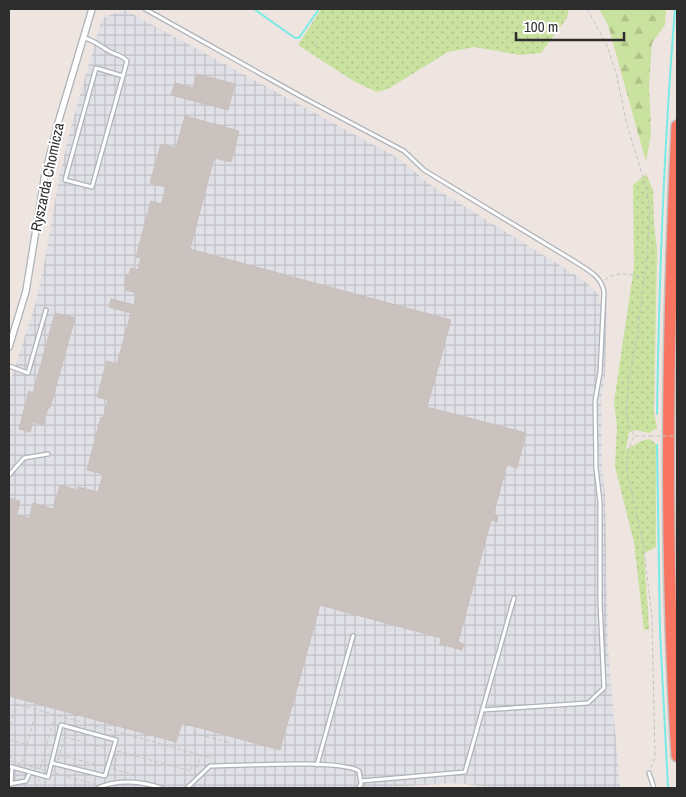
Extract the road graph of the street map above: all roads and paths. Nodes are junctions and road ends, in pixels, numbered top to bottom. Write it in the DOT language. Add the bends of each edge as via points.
graph roads {
  1 [pos="92,9"];
  2 [pos="145,9"];
  3 [pos="587,9"];
  4 [pos="83,37"];
  5 [pos="316,41"];
  6 [pos="315,47"];
  7 [pos="123,76"];
  8 [pos="677,126"];
  9 [pos="644,278"];
  10 [pos="602,282"];
  11 [pos="46,310"];
  12 [pos="9,347"];
  13 [pos="9,366"];
  14 [pos="634,436"];
  15 [pos="677,436"];
  16 [pos="48,454"];
  17 [pos="9,475"];
  18 [pos="514,598"];
  19 [pos="353,636"];
  20 [pos="482,710"];
  21 [pos="36,712"];
  22 [pos="55,714"];
  23 [pos="9,720"];
  24 [pos="12,720"];
  25 [pos="67,727"];
  26 [pos="9,731"];
  27 [pos="193,733"];
  28 [pos="59,736"];
  29 [pos="65,737"];
  30 [pos="9,740"];
  31 [pos="27,744"];
  32 [pos="231,744"];
  33 [pos="113,750"];
  34 [pos="119,751"];
  35 [pos="54,753"];
  36 [pos="60,755"];
  37 [pos="201,755"];
  38 [pos="9,756"];
  39 [pos="677,756"];
  40 [pos="213,758"];
  41 [pos="22,763"];
  42 [pos="52,763"];
  43 [pos="57,764"];
  44 [pos="317,765"];
  45 [pos="10,767"];
  46 [pos="108,768"];
  47 [pos="40,769"];
  48 [pos="114,770"];
  49 [pos="30,772"];
  50 [pos="50,772"];
  51 [pos="649,772"];
  52 [pos="55,773"];
  53 [pos="105,776"];
  54 [pos="138,776"];
  55 [pos="53,778"];
  56 [pos="361,781"];
  57 [pos="10,784"];
  58 [pos="95,784"];
  59 [pos="107,784"];
  60 [pos="98,788"];
  61 [pos="161,788"];
  62 [pos="187,788"];
  63 [pos="359,788"];
  64 [pos="654,788"];
  1 -- 4 [label="street, Ryszarda Chomicza"];
  2 -- 10 [label="lane" via="404,152 424,170 596,275"];
  3 -- 9 [label="path" via="607,45 645,184 650,208"];
  4 -- 7 [label="lane" via="124,58 127,61"];
  4 -- 12 [label="street, Ryszarda Chomicza" via="48,165 26,291"];
  5 -- 6 [label="path"];
  7 -- 7 [label="lane" via="92,187 66,180 96,68"];
  8 -- 39 [label="highway" via="671,248 668,447 670,602"];
  9 -- 10 [label="path" via="614,274"];
  9 -- 14 [label="path" via="626,410"];
  10 -- 20 [label="lane" via="600,373 595,411 604,688 588,703"];
  11 -- 13 [label="lane" via="28,373"];
  14 -- 15 [label="path, bridge"];
  14 -- 51 [label="path" via="626,468 643,542 652,617 655,758"];
  16 -- 17 [label="lane" via="24,458"];
  18 -- 20 [label="lane"];
  19 -- 44 [label="lane"];
  20 -- 56 [label="lane" via="465,772"];
  21 -- 31 [label="path"];
  22 -- 24 [label="path" via="16,704"];
  22 -- 37 [label="path"];
  22 -- 47 [label="path"];
  23 -- 24 [label="path"];
  24 -- 26 [label="path"];
  25 -- 28 [label="lane" via="61,725"];
  25 -- 29 [label="path"];
  25 -- 33 [label="lane" via="116,740"];
  27 -- 32 [label="path"];
  28 -- 29 [label="path"];
  28 -- 35 [label="lane"];
  29 -- 33 [label="path"];
  29 -- 36 [label="path"];
  30 -- 31 [label="path"];
  31 -- 41 [label="path"];
  33 -- 34 [label="path"];
  33 -- 46 [label="lane"];
  34 -- 37 [label="path" via="191,771 192,766 197,767"];
  34 -- 48 [label="path"];
  35 -- 36 [label="path"];
  35 -- 42 [label="lane"];
  36 -- 43 [label="path"];
  36 -- 46 [label="path"];
  37 -- 40 [label="path"];
  38 -- 41 [label="path" via="11,761"];
  41 -- 47 [label="path"];
  42 -- 43 [label="lane"];
  42 -- 50 [label="lane"];
  43 -- 53 [label="lane"];
  44 -- 56 [label="lane" via="353,768 360,772"];
  44 -- 62 [label="lane" via="210,766"];
  45 -- 49 [label="lane"];
  45 -- 57 [label="lane"];
  46 -- 48 [label="path"];
  46 -- 53 [label="lane"];
  47 -- 50 [label="path"];
  48 -- 54 [label="path"];
  49 -- 50 [label="lane" via="48,777"];
  49 -- 57 [label="lane" via="26,781"];
  50 -- 52 [label="path"];
  51 -- 64 [label="lane"];
  52 -- 55 [label="path"];
  52 -- 58 [label="path"];
  53 -- 59 [label="lane"];
  56 -- 63 [label="lane"];
  59 -- 60 [label="lane"];
  59 -- 61 [label="lane" via="148,783"];
}
